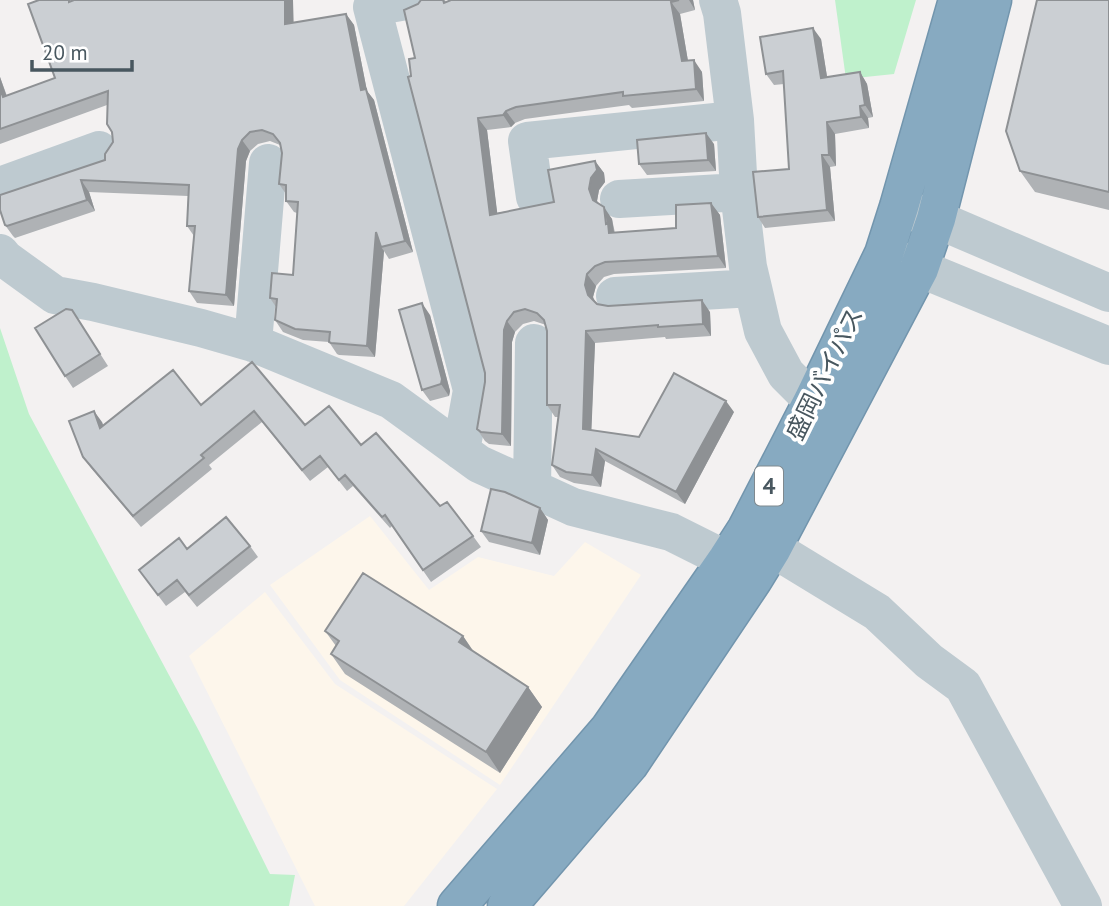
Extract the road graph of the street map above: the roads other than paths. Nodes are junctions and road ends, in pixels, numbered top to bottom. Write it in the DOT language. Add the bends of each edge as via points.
graph roads {
  1 [pos="412,0"];
  2 [pos="718,0"];
  3 [pos="958,0"];
  4 [pos="992,0"];
  5 [pos="735,120"];
  6 [pos="99,150"];
  7 [pos="268,163"];
  8 [pos="0,186"];
  9 [pos="738,192"];
  10 [pos="535,197"];
  11 [pos="619,198"];
  12 [pos="899,207"];
  13 [pos="936,219"];
  14 [pos="0,253"];
  15 [pos="884,254"];
  16 [pos="919,269"];
  17 [pos="753,288"];
  18 [pos="1109,293"];
  19 [pos="615,296"];
  20 [pos="534,343"];
  21 [pos="253,344"];
  22 [pos="1109,346"];
  23 [pos="813,401"];
  24 [pos="461,451"];
  25 [pos="532,489"];
  26 [pos="772,548"];
  27 [pos="727,560"];
  28 [pos="457,906"];
  29 [pos="507,906"];
  30 [pos="1083,906"];
  1 -- 24 [label="street" via="372,7 472,390"];
  2 -- 5 [label="street"];
  3 -- 12 [label="highway, 盛岡バイパス / 4"];
  4 -- 13 [label="highway, 盛岡バイパス / 4"];
  5 -- 9 [label="street"];
  5 -- 10 [label="street" via="527,141"];
  6 -- 8 [label="street"];
  7 -- 21 [label="street"];
  9 -- 11 [label="street"];
  9 -- 17 [label="street"];
  12 -- 13 [label="street"];
  12 -- 15 [label="highway, 盛岡バイパス / 4"];
  13 -- 16 [label="highway, 盛岡バイパス / 4"];
  13 -- 18 [label="street"];
  14 -- 21 [label="street" via="55,295"];
  15 -- 16 [label="street"];
  15 -- 23 [label="highway, 盛岡バイパス / 4"];
  16 -- 22 [label="street"];
  16 -- 26 [label="highway, 盛岡バイパス / 4"];
  17 -- 19 [label="street"];
  17 -- 23 [label="street" via="763,331 786,374"];
  20 -- 25 [label="street"];
  21 -- 24 [label="street" via="391,400"];
  23 -- 27 [label="highway, 盛岡バイパス / 4"];
  24 -- 25 [label="street"];
  25 -- 27 [label="street" via="573,508 671,532"];
  26 -- 29 [label="highway, 盛岡バイパス / 4" via="629,764"];
  26 -- 30 [label="street" via="877,612 962,686"];
  27 -- 28 [label="highway, 盛岡バイパス / 4" via="609,730"];
}
